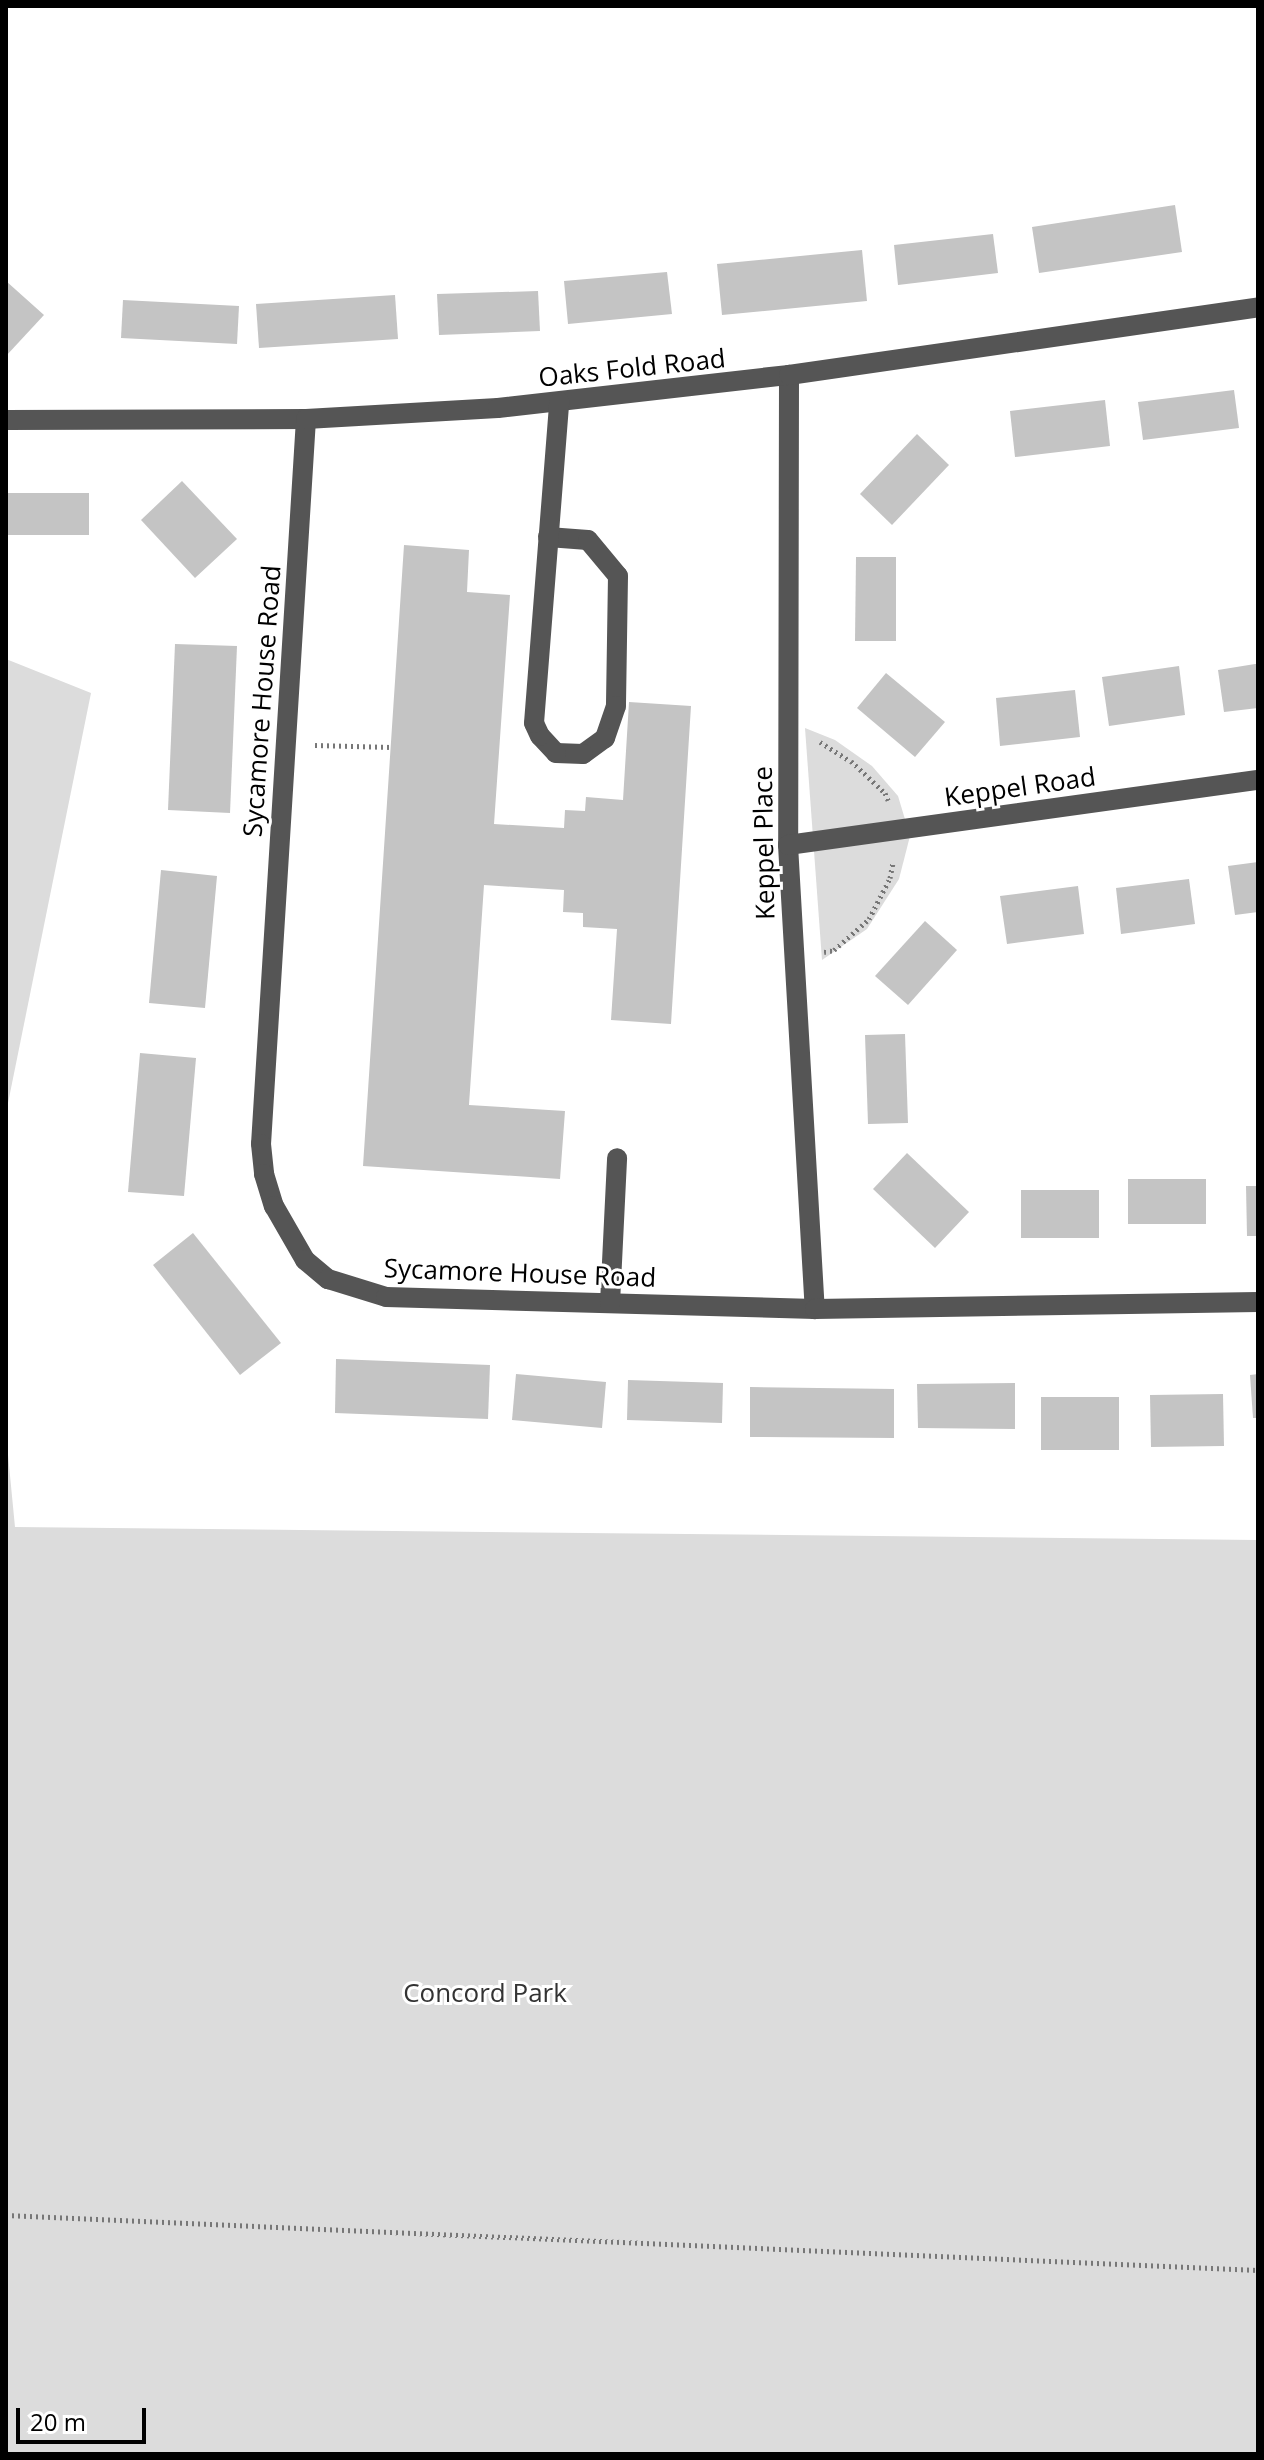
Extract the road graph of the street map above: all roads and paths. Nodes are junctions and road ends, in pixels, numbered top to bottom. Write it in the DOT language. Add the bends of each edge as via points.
graph roads {
  1 [pos="1258,307"];
  2 [pos="789,375"];
  3 [pos="559,402"];
  4 [pos="306,419"];
  5 [pos="6,420"];
  6 [pos="548,537"];
  7 [pos="286,745"];
  8 [pos="391,747"];
  9 [pos="1258,780"];
  10 [pos="788,845"];
  11 [pos="617,1158"];
  12 [pos="1258,1302"];
  13 [pos="610,1303"];
  14 [pos="815,1309"];
  15 [pos="6,2215"];
  16 [pos="1258,2270"];
  1 -- 2 [label="street, Oaks Fold Road"];
  2 -- 3 [label="street, Oaks Fold Road"];
  2 -- 10 [label="street, Keppel Place"];
  3 -- 4 [label="street, Oaks Fold Road"];
  3 -- 6 [label="street"];
  4 -- 5 [label="street, Oaks Fold Road"];
  4 -- 7 [label="street, Sycamore House Road"];
  6 -- 6 [label="street" via="534,723 556,753 583,754 605,738 616,706 618,576 588,540"];
  7 -- 8 [label="path"];
  7 -- 13 [label="street, Sycamore House Road" via="261,1144 264,1174 288,1236 328,1279 386,1297"];
  9 -- 10 [label="street, Keppel Road"];
  10 -- 14 [label="street, Keppel Place"];
  11 -- 13 [label="street"];
  12 -- 14 [label="street, Sycamore House Road"];
  13 -- 14 [label="street, Sycamore House Road"];
  15 -- 16 [label="path"];
}
